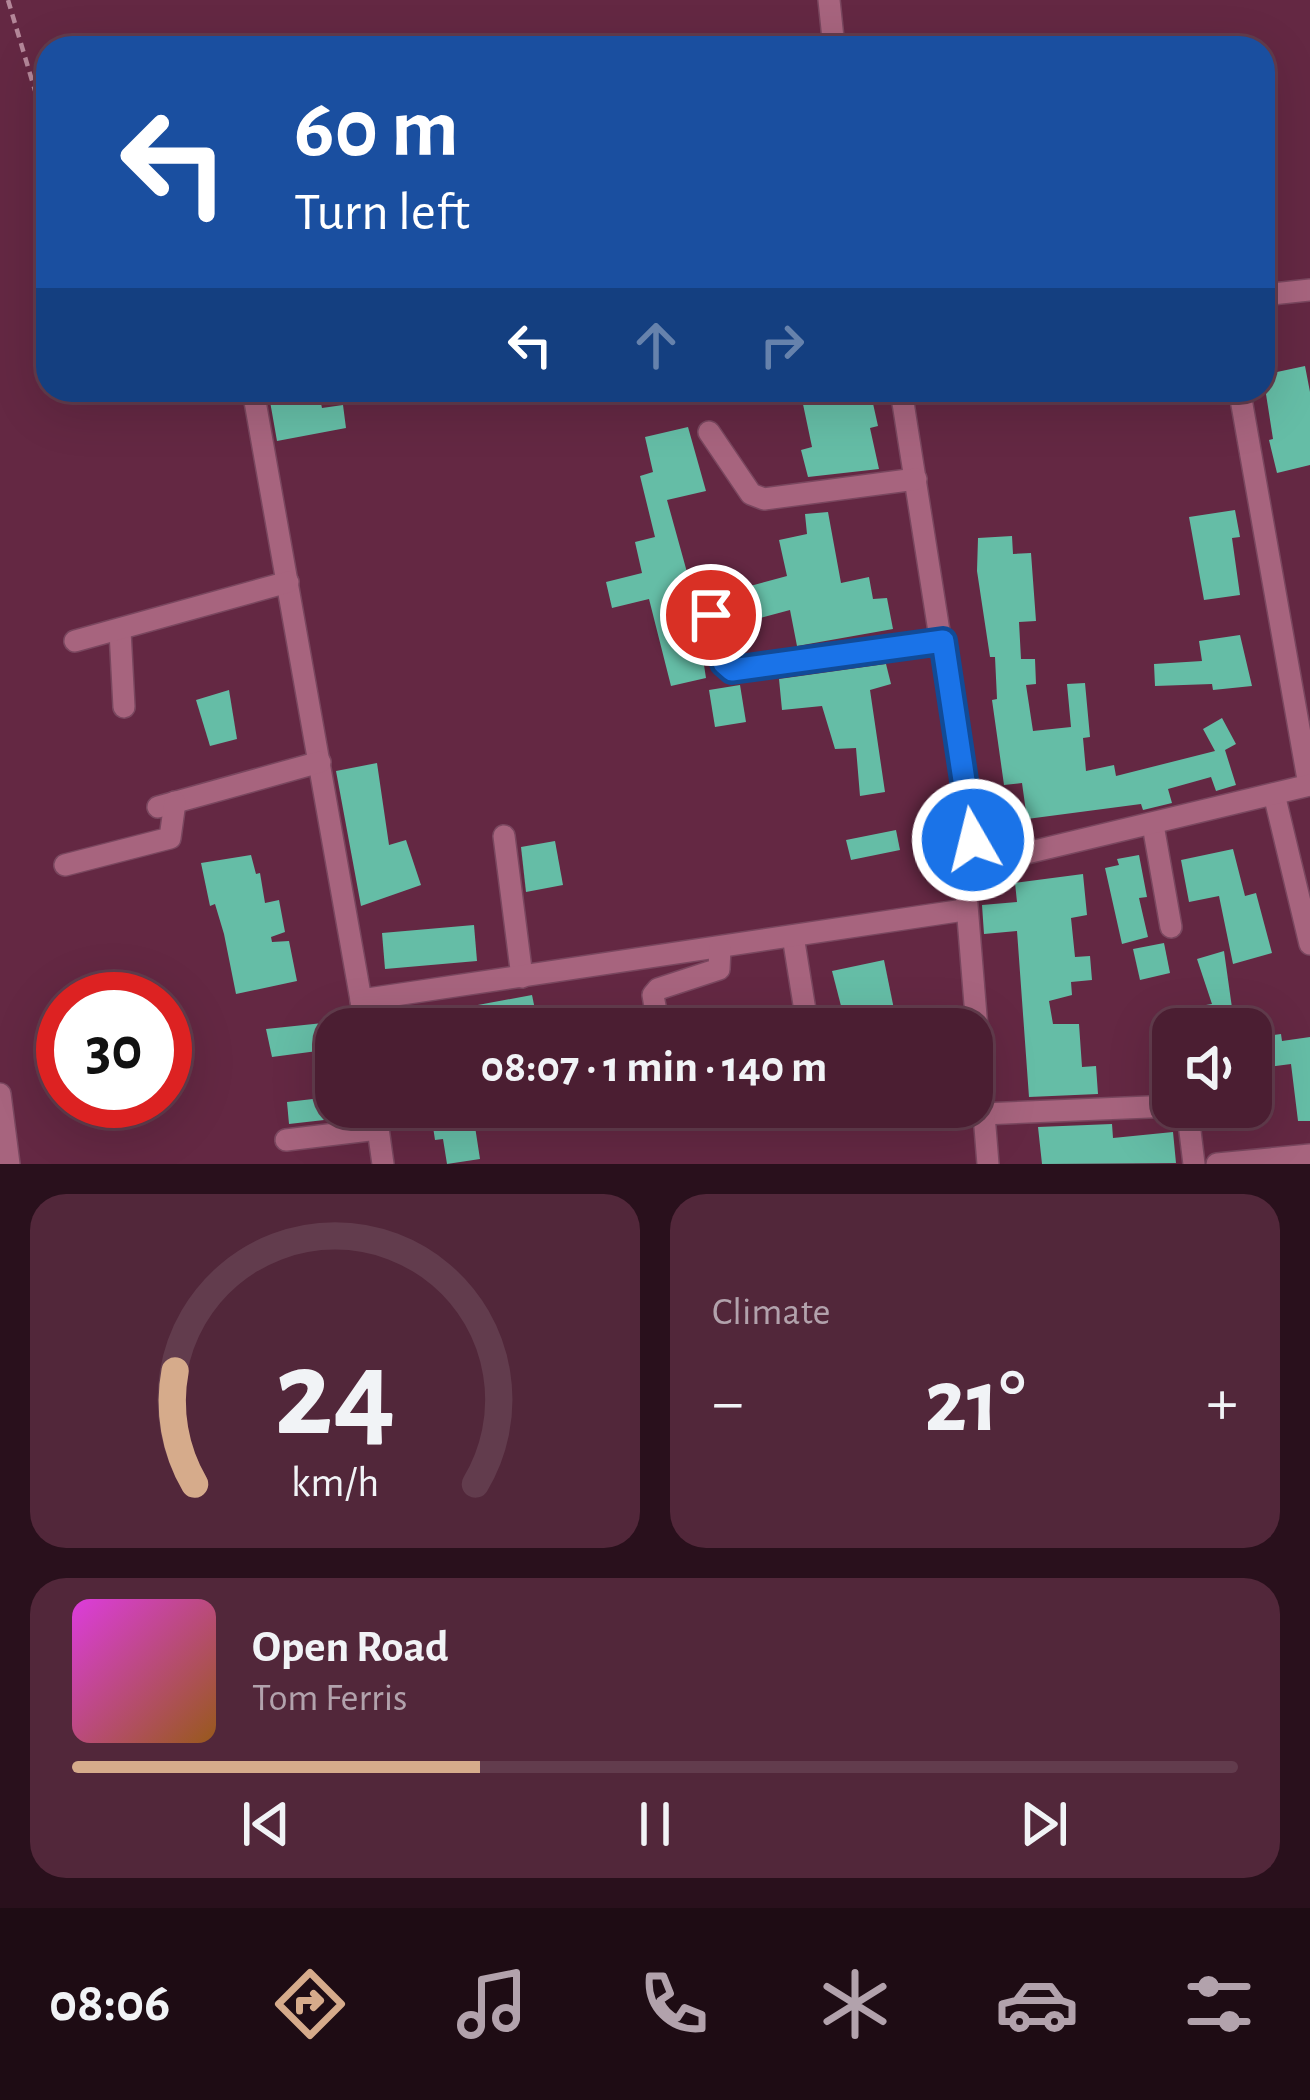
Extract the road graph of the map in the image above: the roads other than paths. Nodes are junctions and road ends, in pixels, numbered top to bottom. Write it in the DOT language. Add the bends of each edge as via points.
graph roads {
  1 [pos="829,0"];
  2 [pos="834,36"];
  3 [pos="1310,290"];
  4 [pos="1275,294"];
  5 [pos="256,402"];
  6 [pos="903,402"];
  7 [pos="1242,402"];
  8 [pos="709,432"];
  9 [pos="916,479"];
  10 [pos="288,583"];
  11 [pos="711,615"];
  12 [pos="120,631"];
  13 [pos="75,641"];
  14 [pos="943,641"];
  15 [pos="124,707"];
  16 [pos="320,763"];
  17 [pos="1309,785"];
  18 [pos="1274,794"];
  19 [pos="1153,825"];
  20 [pos="504,836"];
  21 [pos="65,866"];
  22 [pos="979,879"];
  23 [pos="964,910"];
  24 [pos="1171,927"];
  25 [pos="793,936"];
  26 [pos="1310,944"];
  27 [pos="720,948"];
  28 [pos="522,977"];
  29 [pos="361,1000"];
  30 [pos="362,1008"];
  31 [pos="655,1008"];
  32 [pos="805,1008"];
  33 [pos="973,1008"];
  34 [pos="1,1106"];
  35 [pos="1152,1108"];
  36 [pos="993,1114"];
  37 [pos="336,1128"];
  38 [pos="378,1128"];
  39 [pos="984,1128"];
  40 [pos="1190,1128"];
  41 [pos="286,1140"];
  42 [pos="1310,1155"];
  43 [pos="9,1164"];
  44 [pos="383,1164"];
  45 [pos="988,1164"];
  46 [pos="1194,1164"];
  47 [pos="1217,1164"];
  1 -- 2 [label="street"];
  3 -- 4 [label="street"];
  5 -- 10 [label="street"];
  6 -- 9 [label="street"];
  7 -- 17 [label="street"];
  8 -- 9 [label="street" via="751,494 764,499"];
  9 -- 14 [label="street"];
  10 -- 12 [label="street"];
  10 -- 16 [label="street"];
  11 -- 14 [label="street" via="732,670"];
  12 -- 13 [label="street"];
  12 -- 15 [label="street"];
  14 -- 22 [label="street"];
  16 -- 21 [label="street" via="166,805 170,838"];
  16 -- 29 [label="street"];
  17 -- 18 [label="street"];
  18 -- 19 [label="street"];
  18 -- 26 [label="street"];
  19 -- 22 [label="street" via="1018,856"];
  19 -- 24 [label="street"];
  20 -- 28 [label="street"];
  22 -- 23 [label="street"];
  23 -- 25 [label="street"];
  23 -- 33 [label="street"];
  25 -- 27 [label="street"];
  25 -- 32 [label="street"];
  27 -- 28 [label="street"];
  27 -- 31 [label="street" via="719,970 658,988"];
  28 -- 29 [label="street"];
  29 -- 30 [label="street"];
  34 -- 43 [label="street"];
  35 -- 36 [label="street"];
  37 -- 41 [label="street"];
  38 -- 44 [label="street"];
  39 -- 45 [label="street"];
  40 -- 46 [label="street"];
  42 -- 47 [label="street"];
}
